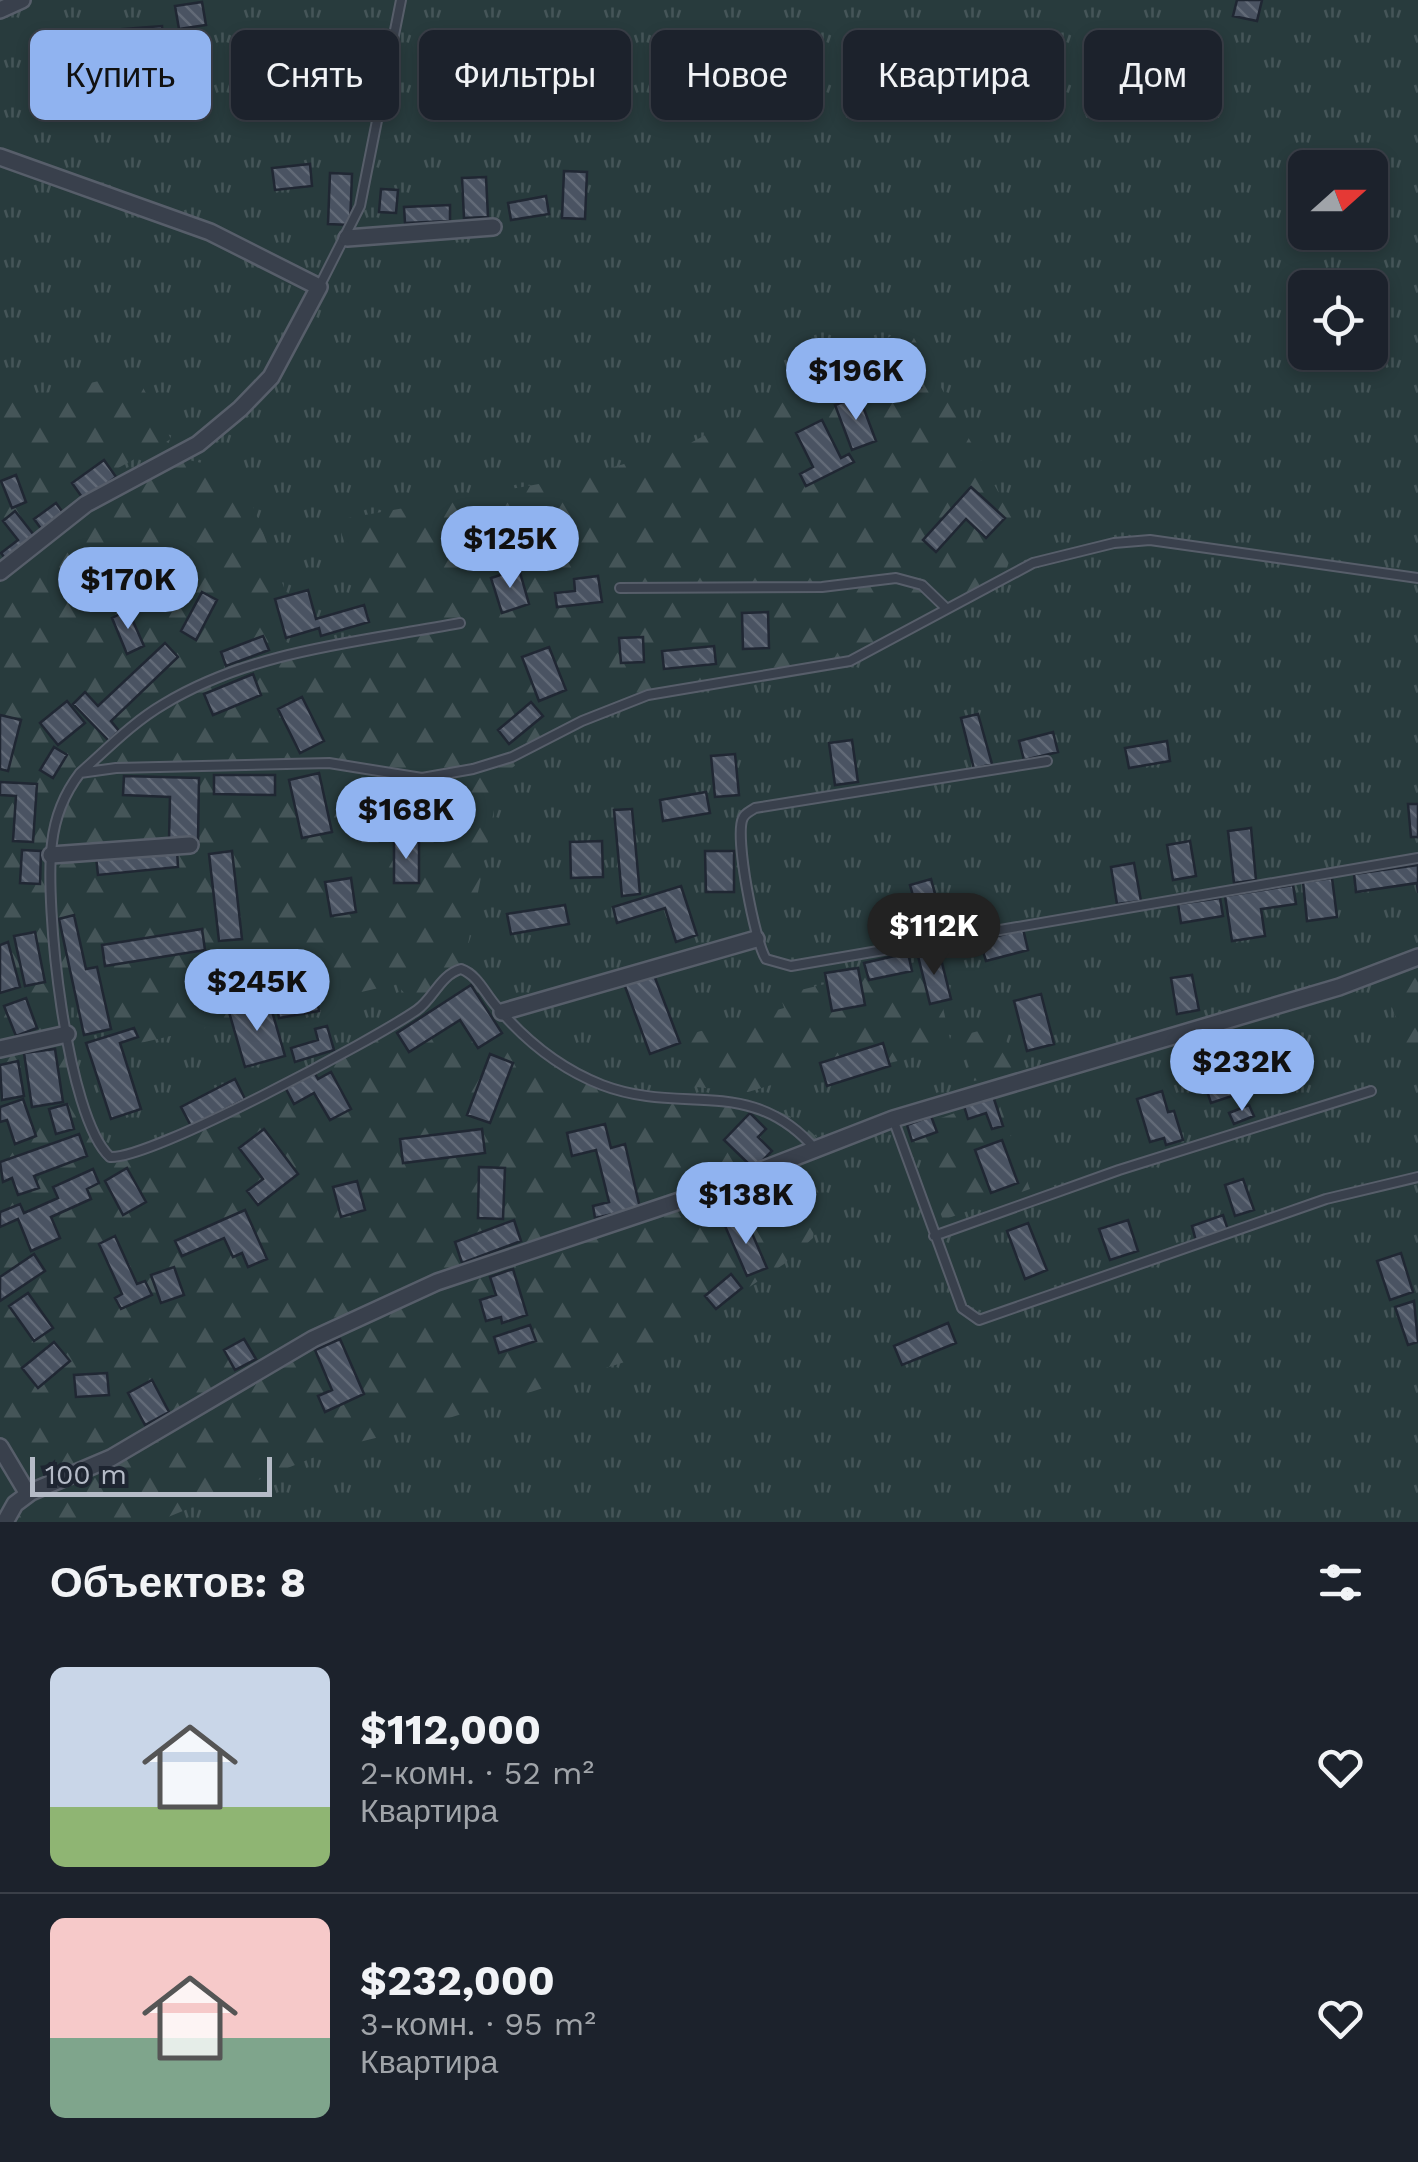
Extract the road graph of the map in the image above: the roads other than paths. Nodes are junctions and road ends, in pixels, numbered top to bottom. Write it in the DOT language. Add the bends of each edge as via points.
graph roads {
  1 [pos="22,0"];
  2 [pos="401,0"];
  3 [pos="0,10"];
  4 [pos="0,157"];
  5 [pos="492,227"];
  6 [pos="346,238"];
  7 [pos="319,287"];
  8 [pos="0,572"];
  9 [pos="1418,578"];
  10 [pos="620,588"];
  11 [pos="946,609"];
  12 [pos="460,622"];
  13 [pos="1048,761"];
  14 [pos="80,773"];
  15 [pos="190,845"];
  16 [pos="51,855"];
  17 [pos="1418,858"];
  18 [pos="756,938"];
  19 [pos="1418,957"];
  20 [pos="502,1012"];
  21 [pos="67,1034"];
  22 [pos="0,1049"];
  23 [pos="1371,1091"];
  24 [pos="892,1120"];
  25 [pos="816,1150"];
  26 [pos="1418,1177"];
  27 [pos="934,1236"];
  28 [pos="0,1446"];
  29 [pos="28,1494"];
  30 [pos="5,1522"];
  1 -- 3 [label="street"];
  2 -- 6 [label="lane" via="360,206"];
  4 -- 7 [label="street" via="210,232"];
  5 -- 6 [label="street"];
  6 -- 7 [label="lane"];
  7 -- 8 [label="street" via="282,360 240,410 198,444 86,504"];
  9 -- 11 [label="lane" via="1150,540 1050,557"];
  10 -- 11 [label="lane" via="822,587 896,578 922,585"];
  11 -- 14 [label="lane" via="850,661 648,696 490,765 436,777 329,763"];
  12 -- 14 [label="lane" via="283,654 222,677 162,705"];
  13 -- 18 [label="lane" via="750,811 742,824"];
  14 -- 16 [label="lane" via="58,812"];
  15 -- 16 [label="street"];
  16 -- 21 [label="lane" via="53,953"];
  17 -- 18 [label="lane" via="791,966 766,960"];
  18 -- 20 [label="street"];
  19 -- 24 [label="street"];
  20 -- 21 [label="lane" via="472,974 455,970 405,1018 181,1134 113,1158 102,1150 88,1117"];
  20 -- 25 [label="lane" via="543,1051 593,1081 654,1097 762,1108 791,1123"];
  21 -- 22 [label="street"];
  23 -- 27 [label="lane"];
  24 -- 25 [label="street"];
  24 -- 27 [label="lane"];
  25 -- 29 [label="street" via="437,1282 313,1339 141,1442"];
  26 -- 27 [label="lane" via="1340,1195 979,1320 962,1308"];
  28 -- 29 [label="street"];
  29 -- 30 [label="street"];
}
